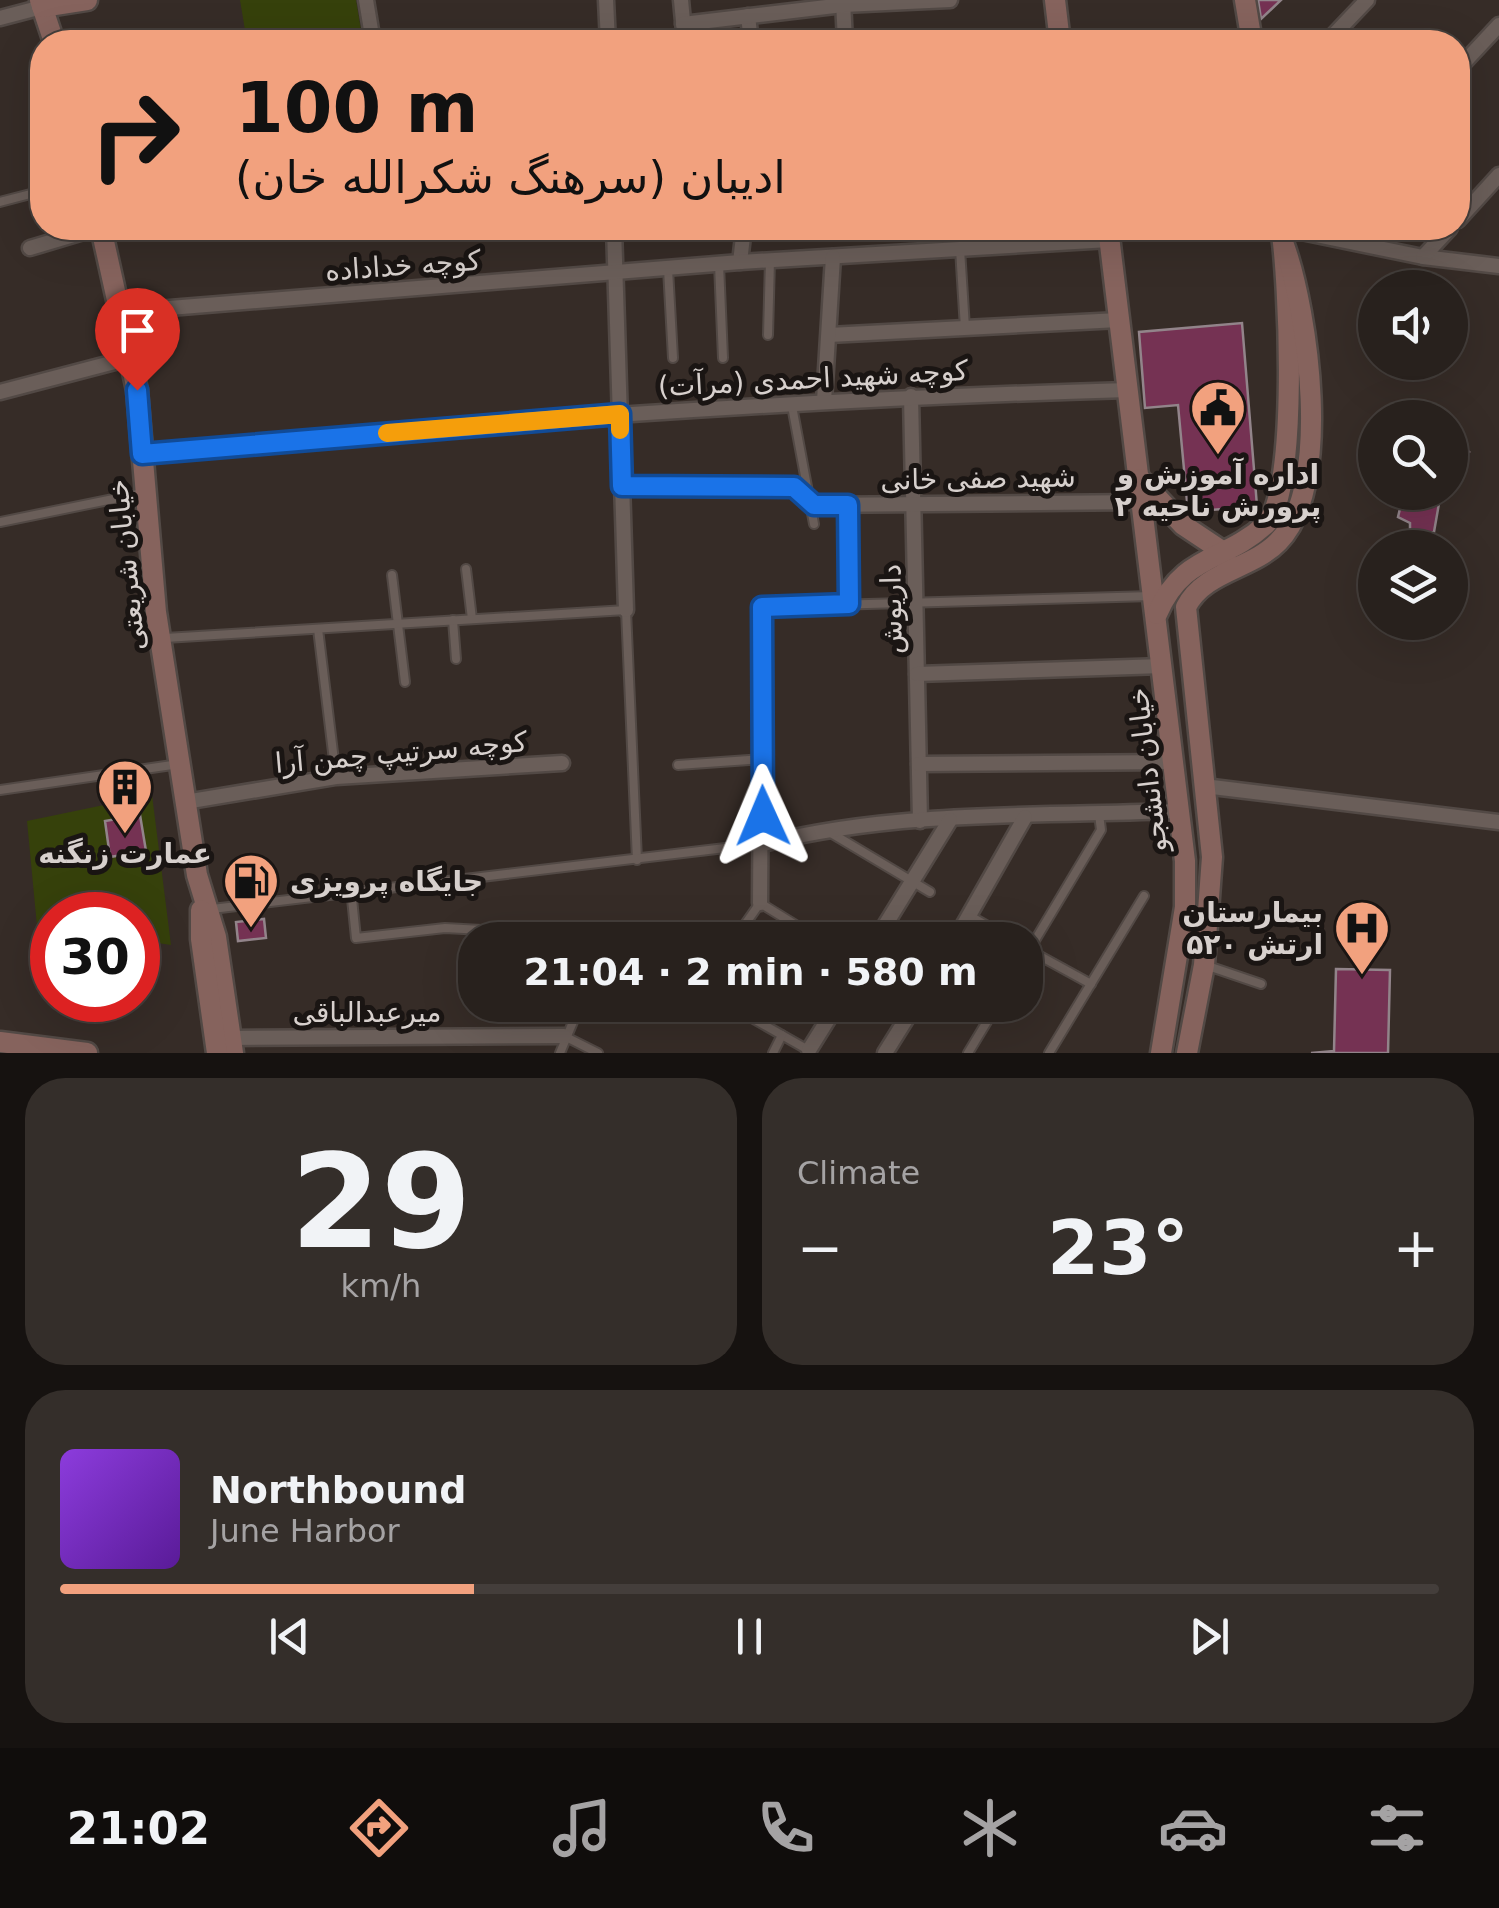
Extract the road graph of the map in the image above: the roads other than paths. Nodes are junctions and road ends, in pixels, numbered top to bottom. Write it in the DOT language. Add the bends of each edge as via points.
graph roads {
  1 [pos="87,0"];
  2 [pos="366,0"];
  3 [pos="606,0"];
  4 [pos="680,0"];
  5 [pos="950,0"];
  6 [pos="1055,0"];
  7 [pos="1245,0"];
  8 [pos="1367,0"];
  9 [pos="41,3"];
  10 [pos="843,3"];
  11 [pos="748,16"];
  12 [pos="0,18"];
  13 [pos="683,24"];
  14 [pos="1499,24"];
  15 [pos="50,30"];
  16 [pos="372,30"];
  17 [pos="607,30"];
  18 [pos="684,30"];
  19 [pos="749,30"];
  20 [pos="844,30"];
  21 [pos="1059,30"];
  22 [pos="1250,30"];
  23 [pos="1338,30"];
  24 [pos="1470,57"];
  25 [pos="1499,175"];
  26 [pos="30,194"];
  27 [pos="0,202"];
  28 [pos="1470,207"];
  29 [pos="58,240"];
  30 [pos="102,240"];
  31 [pos="614,240"];
  32 [pos="743,240"];
  33 [pos="1049,240"];
  34 [pos="1109,240"];
  35 [pos="1282,240"];
  36 [pos="1346,240"];
  37 [pos="1439,240"];
  38 [pos="30,248"];
  39 [pos="960,249"];
  40 [pos="834,256"];
  41 [pos="1423,258"];
  42 [pos="770,260"];
  43 [pos="740,262"];
  44 [pos="719,264"];
  45 [pos="1499,266"];
  46 [pos="668,269"];
  47 [pos="615,274"];
  48 [pos="120,312"];
  49 [pos="1119,320"];
  50 [pos="965,328"];
  51 [pos="768,335"];
  52 [pos="829,335"];
  53 [pos="130,358"];
  54 [pos="673,358"];
  55 [pos="722,358"];
  56 [pos="1128,390"];
  57 [pos="0,392"];
  58 [pos="910,396"];
  59 [pos="824,402"];
  60 [pos="791,404"];
  61 [pos="620,414"];
  62 [pos="142,454"];
  63 [pos="1140,479"];
  64 [pos="622,486"];
  65 [pos="145,493"];
  66 [pos="1143,502"];
  67 [pos="913,504"];
  68 [pos="814,505"];
  69 [pos="848,505"];
  70 [pos="0,522"];
  71 [pos="814,524"];
  72 [pos="1227,561"];
  73 [pos="466,569"];
  74 [pos="392,575"];
  75 [pos="916,602"];
  76 [pos="849,604"];
  77 [pos="1155,606"];
  78 [pos="762,607"];
  79 [pos="626,610"];
  80 [pos="472,619"];
  81 [pos="453,620"];
  82 [pos="400,624"];
  83 [pos="318,629"];
  84 [pos="160,638"];
  85 [pos="456,659"];
  86 [pos="1162,666"];
  87 [pos="917,674"];
  88 [pos="405,682"];
  89 [pos="763,759"];
  90 [pos="562,762"];
  91 [pos="1174,762"];
  92 [pos="180,764"];
  93 [pos="919,764"];
  94 [pos="678,765"];
  95 [pos="336,777"];
  96 [pos="1204,786"];
  97 [pos="0,790"];
  98 [pos="185,802"];
  99 [pos="1179,811"];
  100 [pos="1099,814"];
  101 [pos="1025,817"];
  102 [pos="950,820"];
  103 [pos="920,821"];
  104 [pos="1499,822"];
  105 [pos="824,829"];
  106 [pos="764,844"];
  107 [pos="637,860"];
  108 [pos="912,881"];
  109 [pos="351,890"];
  110 [pos="930,892"];
  111 [pos="1144,896"];
  112 [pos="760,903"];
  113 [pos="204,904"];
  114 [pos="970,916"];
  115 [pos="747,922"];
  116 [pos="792,922"];
  117 [pos="887,922"];
  118 [pos="966,922"];
  119 [pos="980,922"];
  120 [pos="1043,923"];
  121 [pos="458,929"];
  122 [pos="1043,960"];
  123 [pos="1204,965"];
  124 [pos="1091,984"];
  125 [pos="1261,984"];
  126 [pos="571,1022"];
  127 [pos="764,1022"];
  128 [pos="828,1022"];
  129 [pos="904,1022"];
  130 [pos="987,1022"];
  131 [pos="782,1035"];
  132 [pos="564,1036"];
  133 [pos="0,1042"];
  134 [pos="227,1048"];
  135 [pos="811,1052"];
  136 [pos="87,1053"];
  137 [pos="560,1053"];
  138 [pos="598,1053"];
  139 [pos="773,1053"];
  140 [pos="885,1053"];
  141 [pos="968,1053"];
  142 [pos="1049,1053"];
  143 [pos="1161,1053"];
  144 [pos="1188,1053"];
  1 -- 9 [label="main road"];
  2 -- 16 [label="street"];
  3 -- 17 [label="street"];
  4 -- 13 [label="street"];
  5 -- 10 [label="street"];
  6 -- 21 [label="main road"];
  7 -- 22 [label="main road"];
  8 -- 23 [label="street"];
  9 -- 12 [label="street"];
  9 -- 15 [label="main road"];
  10 -- 11 [label="street"];
  10 -- 20 [label="street"];
  11 -- 13 [label="street"];
  11 -- 19 [label="street"];
  13 -- 18 [label="street"];
  14 -- 24 [label="street"];
  25 -- 28 [label="street"];
  26 -- 27 [label="lane"];
  29 -- 38 [label="street"];
  30 -- 48 [label="main road, خیابان شریعتی"];
  31 -- 47 [label="street"];
  32 -- 43 [label="street"];
  33 -- 39 [label="street, کوچه خداداده"];
  34 -- 49 [label="main road, خیابان دانشجو"];
  35 -- 72 [label="main road" via="1289,400 1280,503"];
  36 -- 41 [label="street"];
  37 -- 41 [label="street"];
  39 -- 40 [label="street, کوچه خداداده"];
  39 -- 50 [label="lane"];
  40 -- 42 [label="street, کوچه خداداده"];
  40 -- 52 [label="street"];
  41 -- 45 [label="street"];
  42 -- 43 [label="street, کوچه خداداده"];
  42 -- 51 [label="lane"];
  43 -- 44 [label="street, کوچه خداداده"];
  44 -- 46 [label="street, کوچه خداداده"];
  44 -- 55 [label="lane"];
  46 -- 47 [label="street, کوچه خداداده"];
  46 -- 54 [label="lane"];
  47 -- 48 [label="street, کوچه خداداده"];
  47 -- 61 [label="street"];
  48 -- 53 [label="main road, خیابان شریعتی"];
  49 -- 50 [label="street"];
  49 -- 56 [label="main road, خیابان دانشجو"];
  50 -- 52 [label="street"];
  52 -- 59 [label="street"];
  53 -- 57 [label="street"];
  53 -- 62 [label="main road, خیابان شریعتی"];
  56 -- 58 [label="street, کوچه شهید احمدی (مرآت)"];
  56 -- 63 [label="main road, خیابان دانشجو"];
  58 -- 59 [label="street, کوچه شهید احمدی (مرآت)"];
  58 -- 67 [label="street, داریوش"];
  59 -- 60 [label="street, کوچه شهید احمدی (مرآت)"];
  60 -- 61 [label="street, کوچه شهید احمدی (مرآت)"];
  60 -- 68 [label="lane"];
  61 -- 62 [label="street, کوچه شهید احمدی (مرآت)"];
  61 -- 64 [label="street"];
  62 -- 65 [label="main road, خیابان شریعتی"];
  63 -- 66 [label="main road, خیابان دانشجو"];
  63 -- 72 [label="main road"];
  64 -- 68 [label="lane" via="794,487"];
  64 -- 79 [label="street"];
  65 -- 70 [label="lane"];
  65 -- 84 [label="main road, خیابان شریعتی"];
  66 -- 67 [label="street, شهید صفی خانی"];
  66 -- 77 [label="main road, خیابان دانشجو"];
  67 -- 69 [label="street, شهید صفی خانی"];
  67 -- 75 [label="street, داریوش"];
  68 -- 69 [label="street, شهید صفی خانی"];
  68 -- 71 [label="lane"];
  69 -- 76 [label="lane"];
  72 -- 77 [label="main road" via="1182,573"];
  72 -- 96 [label="main road, خیابان دانشجو" via="1186,607"];
  73 -- 80 [label="lane"];
  74 -- 82 [label="lane"];
  75 -- 76 [label="lane"];
  75 -- 77 [label="lane"];
  75 -- 87 [label="street, داریوش"];
  76 -- 78 [label="lane"];
  77 -- 86 [label="main road, خیابان دانشجو"];
  78 -- 89 [label="street"];
  79 -- 80 [label="lane"];
  79 -- 107 [label="lane"];
  80 -- 81 [label="lane"];
  81 -- 82 [label="lane"];
  81 -- 85 [label="lane"];
  82 -- 83 [label="lane"];
  82 -- 88 [label="lane"];
  83 -- 84 [label="lane"];
  83 -- 95 [label="lane"];
  84 -- 92 [label="main road, خیابان شریعتی"];
  86 -- 87 [label="street"];
  86 -- 91 [label="main road, خیابان دانشجو"];
  87 -- 93 [label="street, داریوش"];
  89 -- 94 [label="lane"];
  89 -- 106 [label="street"];
  90 -- 95 [label="street, کوچه سرتیپ چمن آرا"];
  91 -- 93 [label="street"];
  91 -- 99 [label="main road, خیابان دانشجو"];
  92 -- 97 [label="lane"];
  92 -- 98 [label="main road, خیابان شریعتی"];
  93 -- 103 [label="street, داریوش"];
  95 -- 98 [label="street, کوچه سرتیپ چمن آرا"];
  96 -- 104 [label="street"];
  96 -- 123 [label="main road, خیابان دانشجو" via="1212,871"];
  98 -- 113 [label="main road, خیابان شریعتی"];
  99 -- 100 [label="street"];
  99 -- 143 [label="main road, خیابان دانشجو" via="1185,907"];
  100 -- 101 [label="street"];
  100 -- 120 [label="lane" via="1100,830"];
  101 -- 102 [label="street"];
  101 -- 114 [label="street"];
  102 -- 103 [label="street"];
  102 -- 108 [label="street"];
  103 -- 105 [label="street"];
  105 -- 106 [label="street"];
  105 -- 108 [label="lane"];
  106 -- 107 [label="lane"];
  106 -- 112 [label="street"];
  107 -- 109 [label="lane"];
  108 -- 110 [label="lane"];
  108 -- 117 [label="street"];
  109 -- 113 [label="lane"];
  109 -- 121 [label="lane" via="356,938"];
  111 -- 124 [label="lane"];
  112 -- 115 [label="lane"];
  112 -- 116 [label="lane"];
  113 -- 134 [label="main road, خیابان شریعتی" via="200,939"];
  114 -- 118 [label="street"];
  114 -- 119 [label="lane"];
  122 -- 124 [label="lane"];
  123 -- 125 [label="lane"];
  123 -- 144 [label="main road, خیابان دانشجو"];
  124 -- 142 [label="lane"];
  126 -- 132 [label="lane"];
  127 -- 131 [label="lane"];
  128 -- 135 [label="street"];
  129 -- 140 [label="street"];
  130 -- 141 [label="lane"];
  131 -- 135 [label="lane"];
  131 -- 139 [label="lane"];
  132 -- 134 [label="street, میرعبدالباقی"];
  132 -- 137 [label="lane"];
  132 -- 138 [label="lane"];
  133 -- 136 [label="main road"];
}
